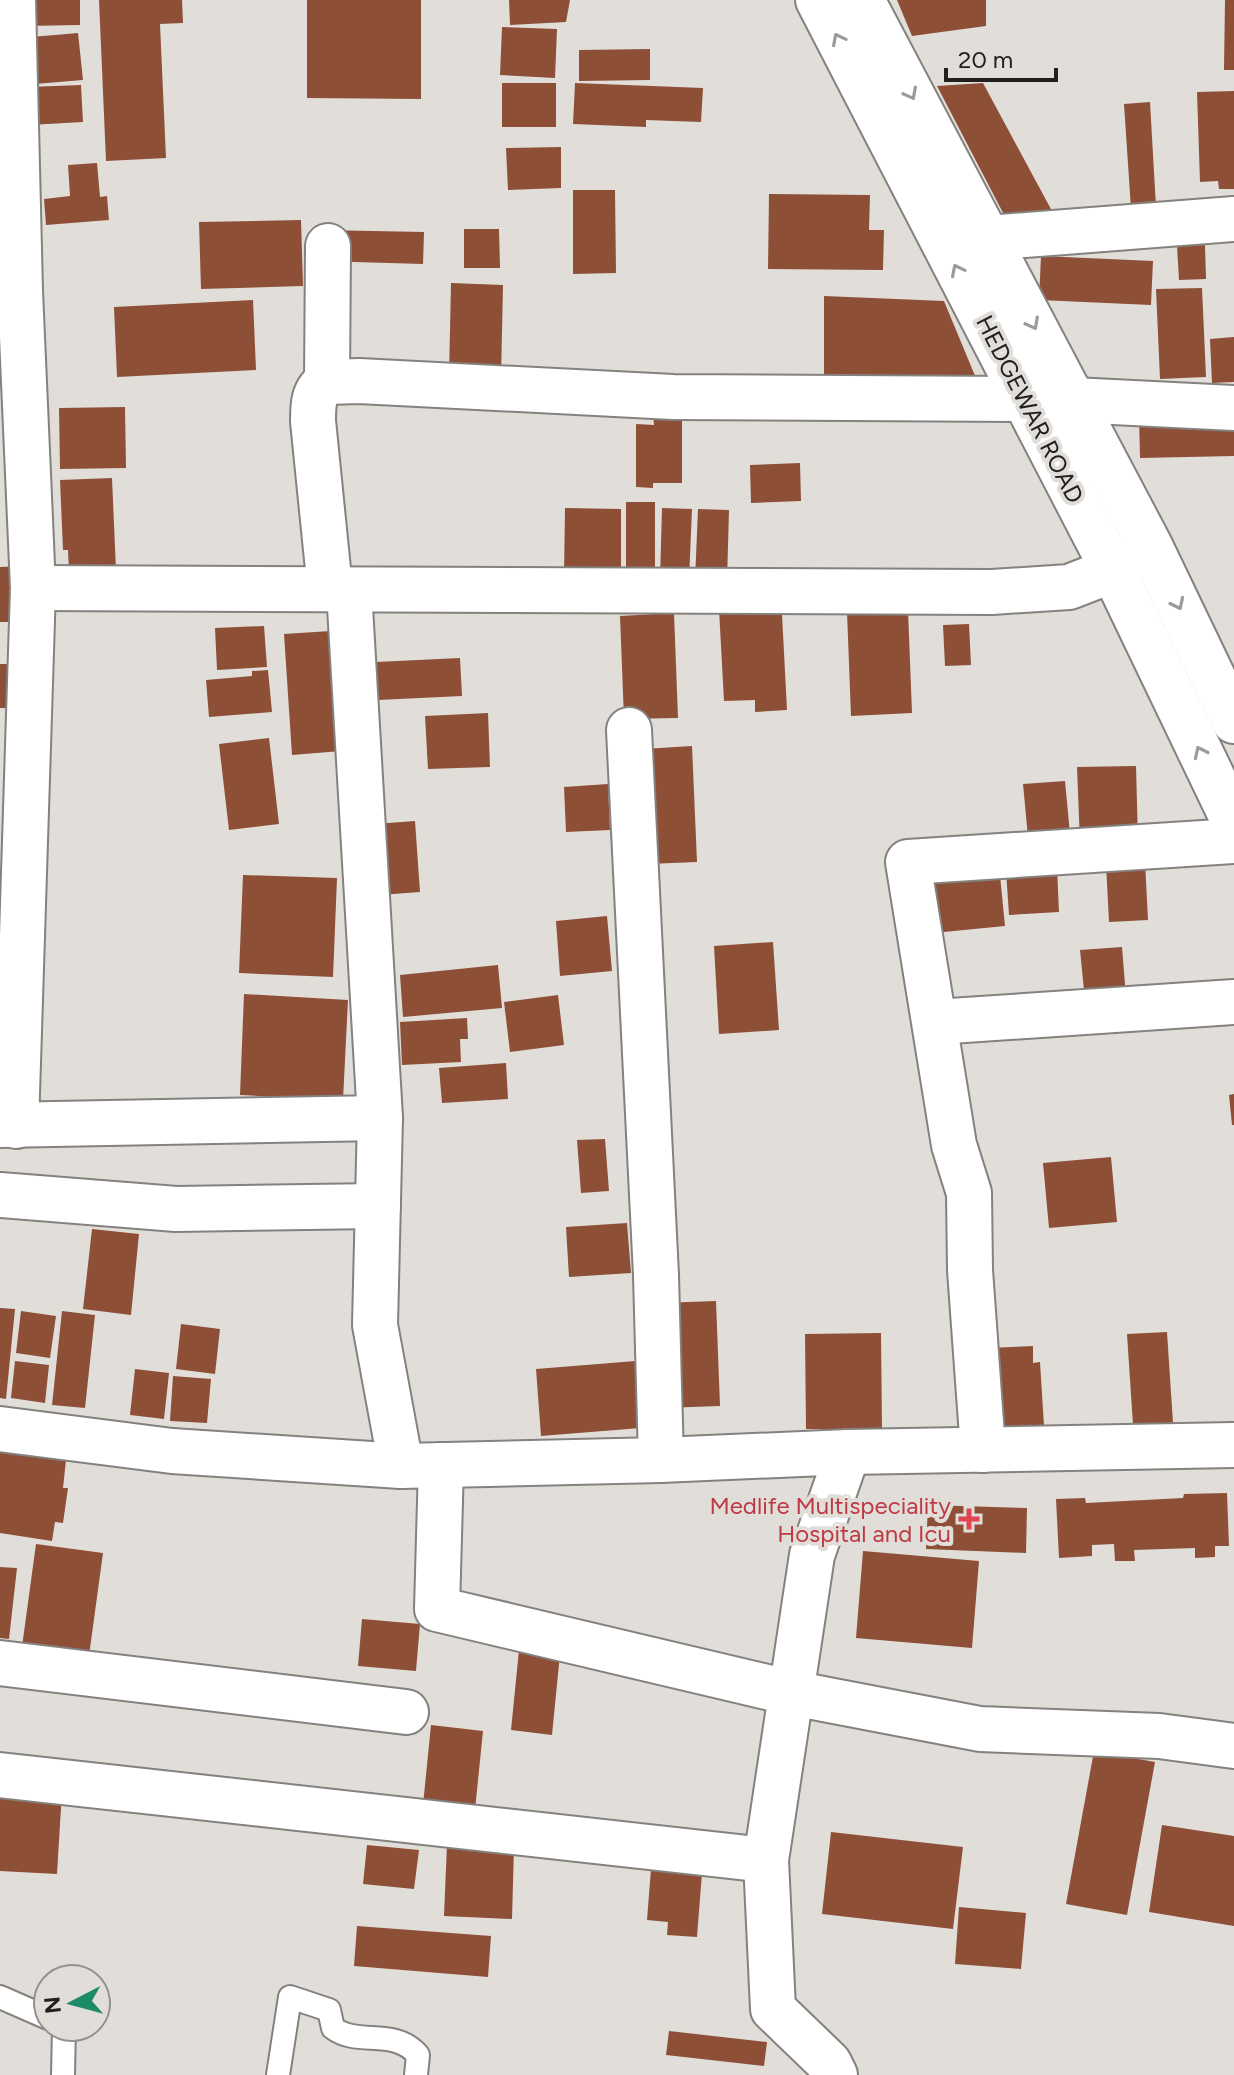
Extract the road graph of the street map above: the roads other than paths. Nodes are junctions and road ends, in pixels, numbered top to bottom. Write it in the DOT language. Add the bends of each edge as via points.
graph roads {
  1 [pos="13,0"];
  2 [pos="818,0"];
  3 [pos="862,0"];
  4 [pos="1234,219"];
  5 [pos="987,238"];
  6 [pos="328,246"];
  7 [pos="10,291"];
  8 [pos="327,382"];
  9 [pos="1024,399"];
  10 [pos="1073,400"];
  11 [pos="1234,408"];
  12 [pos="1150,546"];
  13 [pos="1113,570"];
  14 [pos="33,588"];
  15 [pos="340,590"];
  16 [pos="1234,721"];
  17 [pos="629,730"];
  18 [pos="1234,822"];
  19 [pos="1234,841"];
  20 [pos="1234,1002"];
  21 [pos="935,1022"];
  22 [pos="380,1118"];
  23 [pos="8,1125"];
  24 [pos="0,1195"];
  25 [pos="378,1206"];
  26 [pos="0,1429"];
  27 [pos="1234,1445"];
  28 [pos="983,1450"];
  29 [pos="848,1452"];
  30 [pos="661,1460"];
  31 [pos="421,1465"];
  32 [pos="0,1663"];
  33 [pos="792,1693"];
  34 [pos="406,1712"];
  35 [pos="1234,1746"];
  36 [pos="0,1775"];
  37 [pos="766,1860"];
  38 [pos="0,1997"];
  39 [pos="32,2011"];
  40 [pos="64,2043"];
  41 [pos="63,2075"];
  42 [pos="278,2075"];
  43 [pos="416,2075"];
  44 [pos="835,2075"];
  1 -- 7 [label="street"];
  9 -- 2 [label="street, HEDGEWAR ROAD, one-way"];
  3 -- 5 [label="street, HEDGEWAR ROAD, one-way"];
  4 -- 5 [label="street"];
  5 -- 10 [label="street, HEDGEWAR ROAD, one-way"];
  6 -- 8 [label="street"];
  7 -- 14 [label="street"];
  8 -- 9 [label="street" via="673,397"];
  8 -- 15 [label="street" via="316,394 313,421"];
  9 -- 13 [label="street, HEDGEWAR ROAD"];
  10 -- 11 [label="street"];
  10 -- 12 [label="street, HEDGEWAR ROAD"];
  12 -- 13 [label="street"];
  12 -- 16 [label="street, HEDGEWAR ROAD, one-way"];
  13 -- 15 [label="street" via="1069,587 992,592"];
  18 -- 13 [label="street, HEDGEWAR ROAD, one-way"];
  14 -- 15 [label="street"];
  14 -- 23 [label="street"];
  15 -- 22 [label="street"];
  17 -- 30 [label="street"];
  19 -- 21 [label="street" via="908,862"];
  20 -- 21 [label="street"];
  21 -- 28 [label="street" via="954,1145 969,1193"];
  22 -- 23 [label="street"];
  22 -- 25 [label="street"];
  24 -- 25 [label="street" via="176,1209"];
  25 -- 31 [label="street" via="375,1325"];
  26 -- 31 [label="street" via="172,1451"];
  27 -- 28 [label="street"];
  28 -- 29 [label="street"];
  29 -- 30 [label="street"];
  29 -- 33 [label="street" via="812,1555"];
  30 -- 31 [label="street"];
  31 -- 33 [label="street" via="437,1609"];
  32 -- 34 [label="street"];
  33 -- 35 [label="street" via="980,1729 1159,1736"];
  33 -- 37 [label="street"];
  36 -- 37 [label="street"];
  37 -- 44 [label="street" via="773,2009"];
  38 -- 39 [label="lane"];
  40 -- 41 [label="lane"];
  42 -- 43 [label="lane" via="290,1997 329,2010 333,2028 341,2035 409,2045 418,2055"];
}
